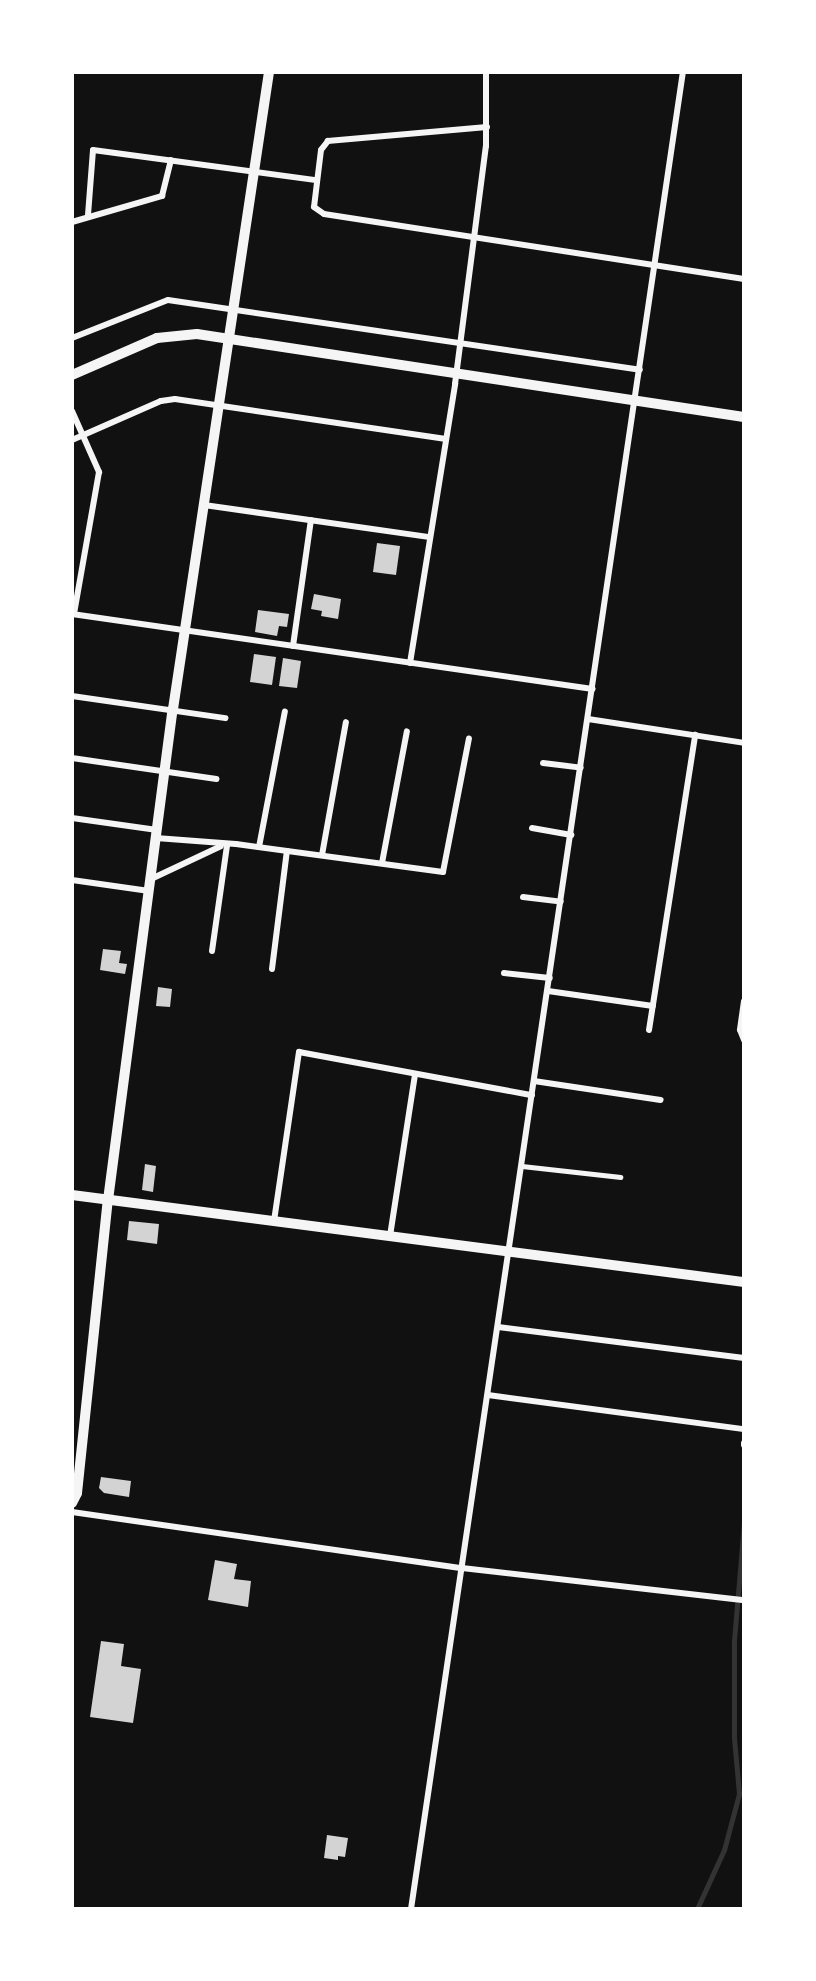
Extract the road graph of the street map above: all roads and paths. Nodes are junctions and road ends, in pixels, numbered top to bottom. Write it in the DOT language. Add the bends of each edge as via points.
graph roads {
  1 [pos="269,72"];
  2 [pos="486,72"];
  3 [pos="682,72"];
  4 [pos="487,127"];
  5 [pos="171,160"];
  6 [pos="254,171"];
  7 [pos="316,180"];
  8 [pos="88,214"];
  9 [pos="72,222"];
  10 [pos="472,237"];
  11 [pos="656,266"];
  12 [pos="744,279"];
  13 [pos="233,309"];
  14 [pos="72,338"];
  15 [pos="229,338"];
  16 [pos="458,343"];
  17 [pos="640,370"];
  18 [pos="455,373"];
  19 [pos="72,375"];
  20 [pos="635,401"];
  21 [pos="219,405"];
  22 [pos="72,411"];
  23 [pos="744,417"];
  24 [pos="83,436"];
  25 [pos="446,439"];
  26 [pos="72,440"];
  27 [pos="204,505"];
  28 [pos="311,520"];
  29 [pos="430,537"];
  30 [pos="73,614"];
  31 [pos="185,631"];
  32 [pos="293,646"];
  33 [pos="410,663"];
  34 [pos="593,689"];
  35 [pos="72,696"];
  36 [pos="173,709"];
  37 [pos="285,711"];
  38 [pos="225,718"];
  39 [pos="588,719"];
  40 [pos="346,722"];
  41 [pos="407,731"];
  42 [pos="695,735"];
  43 [pos="469,738"];
  44 [pos="744,742"];
  45 [pos="72,758"];
  46 [pos="543,763"];
  47 [pos="581,768"];
  48 [pos="165,772"];
  49 [pos="216,779"];
  50 [pos="72,818"];
  51 [pos="532,828"];
  52 [pos="157,834"];
  53 [pos="571,835"];
  54 [pos="225,846"];
  55 [pos="259,847"];
  56 [pos="287,851"];
  57 [pos="322,855"];
  58 [pos="382,864"];
  59 [pos="151,879"];
  60 [pos="72,880"];
  61 [pos="149,891"];
  62 [pos="523,897"];
  63 [pos="561,902"];
  64 [pos="212,951"];
  65 [pos="272,969"];
  66 [pos="504,973"];
  67 [pos="550,978"];
  68 [pos="548,991"];
  69 [pos="744,1001"];
  70 [pos="653,1006"];
  71 [pos="650,1030"];
  72 [pos="743,1040"];
  73 [pos="415,1074"];
  74 [pos="534,1081"];
  75 [pos="532,1095"];
  76 [pos="661,1100"];
  77 [pos="522,1166"];
  78 [pos="620,1177"];
  79 [pos="72,1196"];
  80 [pos="108,1200"];
  81 [pos="274,1221"];
  82 [pos="390,1236"];
  83 [pos="509,1250"];
  84 [pos="744,1282"];
  85 [pos="498,1327"];
  86 [pos="744,1358"];
  87 [pos="488,1395"];
  88 [pos="744,1430"];
  89 [pos="72,1503"];
  90 [pos="72,1512"];
  91 [pos="462,1568"];
  92 [pos="744,1600"];
  93 [pos="411,1909"];
  1 -- 6 [label="street"];
  2 -- 4 [label="street"];
  3 -- 11 [label="street"];
  4 -- 7 [label="street" via="328,141 321,150"];
  4 -- 10 [label="street"];
  5 -- 6 [label="street"];
  5 -- 8 [label="street" via="162,196"];
  5 -- 8 [label="street" via="93,150"];
  6 -- 7 [label="street"];
  6 -- 13 [label="street"];
  7 -- 10 [label="street" via="316,210 324,214"];
  8 -- 9 [label="street"];
  10 -- 11 [label="street"];
  10 -- 16 [label="street"];
  11 -- 12 [label="street"];
  11 -- 17 [label="street"];
  13 -- 14 [label="street" via="162,300"];
  13 -- 15 [label="street"];
  13 -- 16 [label="street"];
  15 -- 18 [label="street"];
  15 -- 19 [label="street" via="176,333"];
  15 -- 21 [label="street"];
  16 -- 17 [label="street"];
  16 -- 18 [label="street"];
  17 -- 20 [label="street"];
  18 -- 20 [label="street"];
  18 -- 25 [label="street"];
  20 -- 23 [label="street"];
  20 -- 34 [label="street"];
  21 -- 24 [label="street" via="168,399"];
  21 -- 25 [label="street"];
  21 -- 27 [label="street"];
  22 -- 24 [label="street"];
  24 -- 26 [label="street"];
  24 -- 30 [label="street" via="99,472"];
  25 -- 29 [label="street"];
  27 -- 28 [label="street"];
  27 -- 31 [label="street"];
  28 -- 29 [label="street"];
  28 -- 32 [label="street"];
  29 -- 33 [label="street"];
  30 -- 31 [label="street"];
  31 -- 32 [label="street"];
  31 -- 36 [label="street"];
  32 -- 33 [label="street"];
  33 -- 34 [label="street"];
  34 -- 39 [label="street"];
  35 -- 36 [label="street"];
  36 -- 38 [label="street"];
  36 -- 48 [label="street"];
  37 -- 55 [label="street"];
  39 -- 42 [label="street"];
  39 -- 47 [label="street"];
  40 -- 57 [label="street"];
  41 -- 58 [label="street"];
  42 -- 44 [label="street"];
  42 -- 70 [label="street"];
  43 -- 58 [label="street" via="443,872"];
  45 -- 48 [label="street"];
  46 -- 47 [label="street"];
  47 -- 53 [label="street"];
  48 -- 49 [label="street"];
  48 -- 52 [label="street"];
  50 -- 52 [label="street"];
  51 -- 53 [label="street"];
  52 -- 54 [label="street"];
  52 -- 59 [label="street"];
  53 -- 63 [label="street"];
  54 -- 55 [label="street"];
  54 -- 59 [label="street"];
  54 -- 64 [label="street"];
  55 -- 56 [label="street"];
  56 -- 57 [label="street"];
  56 -- 65 [label="street"];
  57 -- 58 [label="street"];
  59 -- 61 [label="street"];
  60 -- 61 [label="street"];
  61 -- 80 [label="street"];
  62 -- 63 [label="street"];
  63 -- 67 [label="street"];
  66 -- 67 [label="street"];
  67 -- 68 [label="street"];
  68 -- 70 [label="street"];
  68 -- 74 [label="street"];
  69 -- 72 [label="street" via="740,1030"];
  70 -- 71 [label="street"];
  73 -- 75 [label="street"];
  73 -- 81 [label="street" via="298,1052"];
  73 -- 82 [label="street"];
  74 -- 75 [label="street"];
  74 -- 76 [label="street"];
  75 -- 77 [label="street"];
  77 -- 78 [label="lane"];
  77 -- 83 [label="street"];
  79 -- 80 [label="street"];
  80 -- 81 [label="street"];
  80 -- 89 [label="street" via="77,1493"];
  81 -- 82 [label="street"];
  82 -- 83 [label="street"];
  83 -- 84 [label="street"];
  83 -- 85 [label="street"];
  85 -- 86 [label="street"];
  85 -- 87 [label="street"];
  87 -- 88 [label="street"];
  87 -- 91 [label="street"];
  90 -- 91 [label="street"];
  91 -- 92 [label="street"];
  91 -- 93 [label="street"];
}
